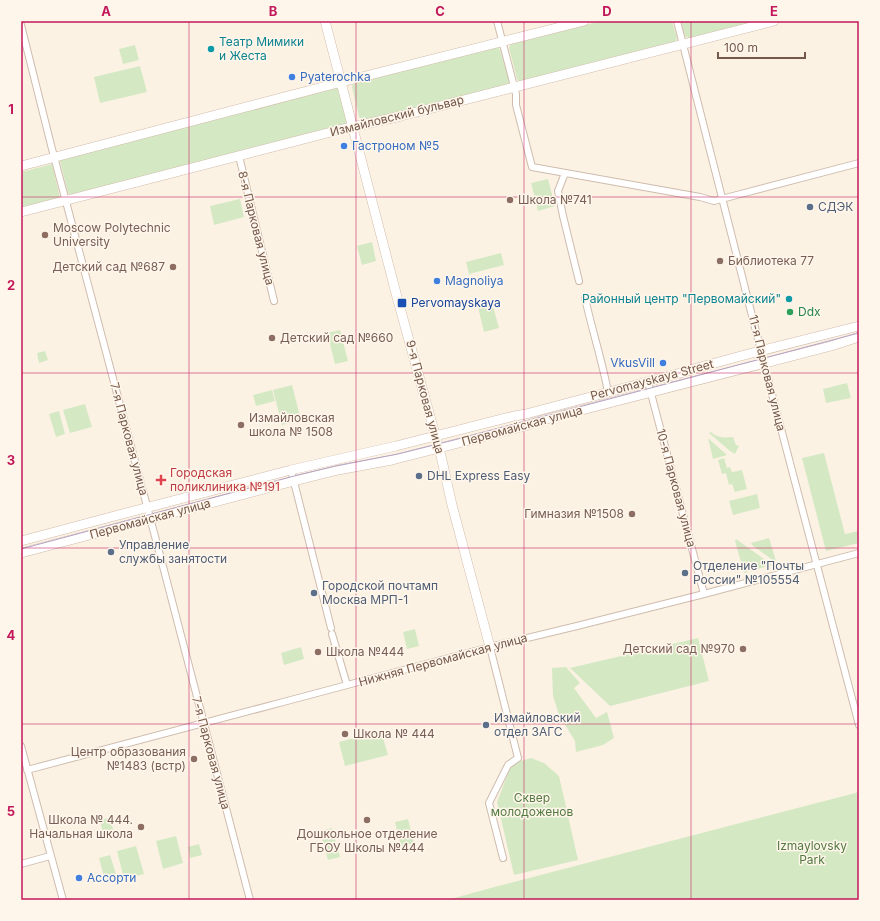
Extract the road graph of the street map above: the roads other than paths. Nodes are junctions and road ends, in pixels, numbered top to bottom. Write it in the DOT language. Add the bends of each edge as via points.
graph roads {
  1 [pos="325,21"];
  2 [pos="497,21"];
  3 [pos="584,21"];
  4 [pos="677,21"];
  5 [pos="774,21"];
  6 [pos="21,25"];
  7 [pos="503,42"];
  8 [pos="682,44"];
  9 [pos="341,82"];
  10 [pos="514,87"];
  11 [pos="353,127"];
  12 [pos="239,156"];
  13 [pos="54,157"];
  14 [pos="859,163"];
  15 [pos="21,166"];
  16 [pos="565,173"];
  17 [pos="722,199"];
  18 [pos="66,201"];
  19 [pos="21,212"];
  20 [pos="579,281"];
  21 [pos="585,298"];
  22 [pos="274,300"];
  23 [pos="859,326"];
  24 [pos="859,336"];
  25 [pos="761,351"];
  26 [pos="764,364"];
  27 [pos="648,382"];
  28 [pos="608,392"];
  29 [pos="651,392"];
  30 [pos="436,436"];
  31 [pos="439,448"];
  32 [pos="291,470"];
  33 [pos="294,481"];
  34 [pos="147,508"];
  35 [pos="150,519"];
  36 [pos="21,542"];
  37 [pos="21,553"];
  38 [pos="859,553"];
  39 [pos="817,564"];
  40 [pos="704,594"];
  41 [pos="490,647"];
  42 [pos="347,685"];
  43 [pos="203,723"];
  44 [pos="859,725"];
  45 [pos="21,746"];
  46 [pos="27,770"];
  47 [pos="50,856"];
  48 [pos="503,858"];
  49 [pos="21,864"];
  50 [pos="63,900"];
  51 [pos="250,900"];
  1 -- 9 [label="main road, 9-я Парковая улица"];
  2 -- 7 [label="street"];
  3 -- 7 [label="main road"];
  4 -- 8 [label="street, 11-я Парковая улица"];
  5 -- 8 [label="main road, Измайловский бульвар"];
  6 -- 13 [label="street, 7-я Парковая улица"];
  7 -- 9 [label="main road"];
  7 -- 10 [label="street"];
  8 -- 10 [label="main road, Измайловский бульвар"];
  8 -- 17 [label="street, 11-я Парковая улица"];
  9 -- 11 [label="main road, 9-я Парковая улица"];
  9 -- 13 [label="main road"];
  10 -- 11 [label="main road, Измайловский бульвар"];
  10 -- 16 [label="street" via="532,168"];
  11 -- 12 [label="main road, Измайловский бульвар"];
  11 -- 30 [label="main road, 9-я Парковая улица"];
  12 -- 18 [label="main road, Измайловский бульвар"];
  12 -- 22 [label="street, 8-я Парковая улица"];
  13 -- 15 [label="main road"];
  13 -- 18 [label="street, 7-я Парковая улица"];
  14 -- 17 [label="street"];
  16 -- 17 [label="street" via="714,201"];
  16 -- 20 [label="street" via="558,191"];
  17 -- 25 [label="street, 11-я Парковая улица"];
  18 -- 19 [label="main road, Измайловский бульвар"];
  18 -- 34 [label="street, 7-я Парковая улица"];
  21 -- 28 [label="street"];
  23 -- 25 [label="main road"];
  24 -- 26 [label="main road, Первомайская улица"];
  25 -- 26 [label="street, 11-я Парковая улица"];
  25 -- 27 [label="main road, Pervomayskaya Street"];
  26 -- 29 [label="main road, Первомайская улица"];
  26 -- 39 [label="street, 11-я Парковая улица"];
  27 -- 28 [label="main road, Pervomayskaya Street"];
  27 -- 29 [label="street, 10-я Парковая улица"];
  28 -- 30 [label="main road, Pervomayskaya Street"];
  29 -- 31 [label="main road, Первомайская улица"];
  29 -- 40 [label="street, 10-я Парковая улица"];
  30 -- 31 [label="main road, 9-я Парковая улица"];
  30 -- 32 [label="main road, Первомайская улица"];
  31 -- 33 [label="main road, Первомайская улица"];
  31 -- 41 [label="main road, 9-я Парковая улица"];
  32 -- 33 [label="street"];
  32 -- 34 [label="main road, Первомайская улица"];
  33 -- 35 [label="main road, Первомайская улица"];
  33 -- 42 [label="street"];
  34 -- 35 [label="street, 7-я Парковая улица"];
  34 -- 36 [label="main road, Первомайская улица"];
  35 -- 37 [label="main road, Первомайская улица"];
  35 -- 43 [label="street, 7-я Парковая улица"];
  38 -- 39 [label="street, Нижняя Первомайская улица"];
  39 -- 40 [label="street, Нижняя Первомайская улица"];
  39 -- 44 [label="street, 11-я Парковая улица"];
  40 -- 41 [label="street, Нижняя Первомайская улица"];
  41 -- 42 [label="street, Нижняя Первомайская улица"];
  41 -- 48 [label="street, 9-я Парковая улица" via="518,758 508,765 489,803"];
  42 -- 43 [label="street, Нижняя Первомайская улица"];
  43 -- 46 [label="street, Нижняя Первомайская улица"];
  43 -- 51 [label="street, 7-я Парковая улица"];
  45 -- 46 [label="street"];
  46 -- 47 [label="street"];
  47 -- 49 [label="street"];
  47 -- 50 [label="street"];
}
